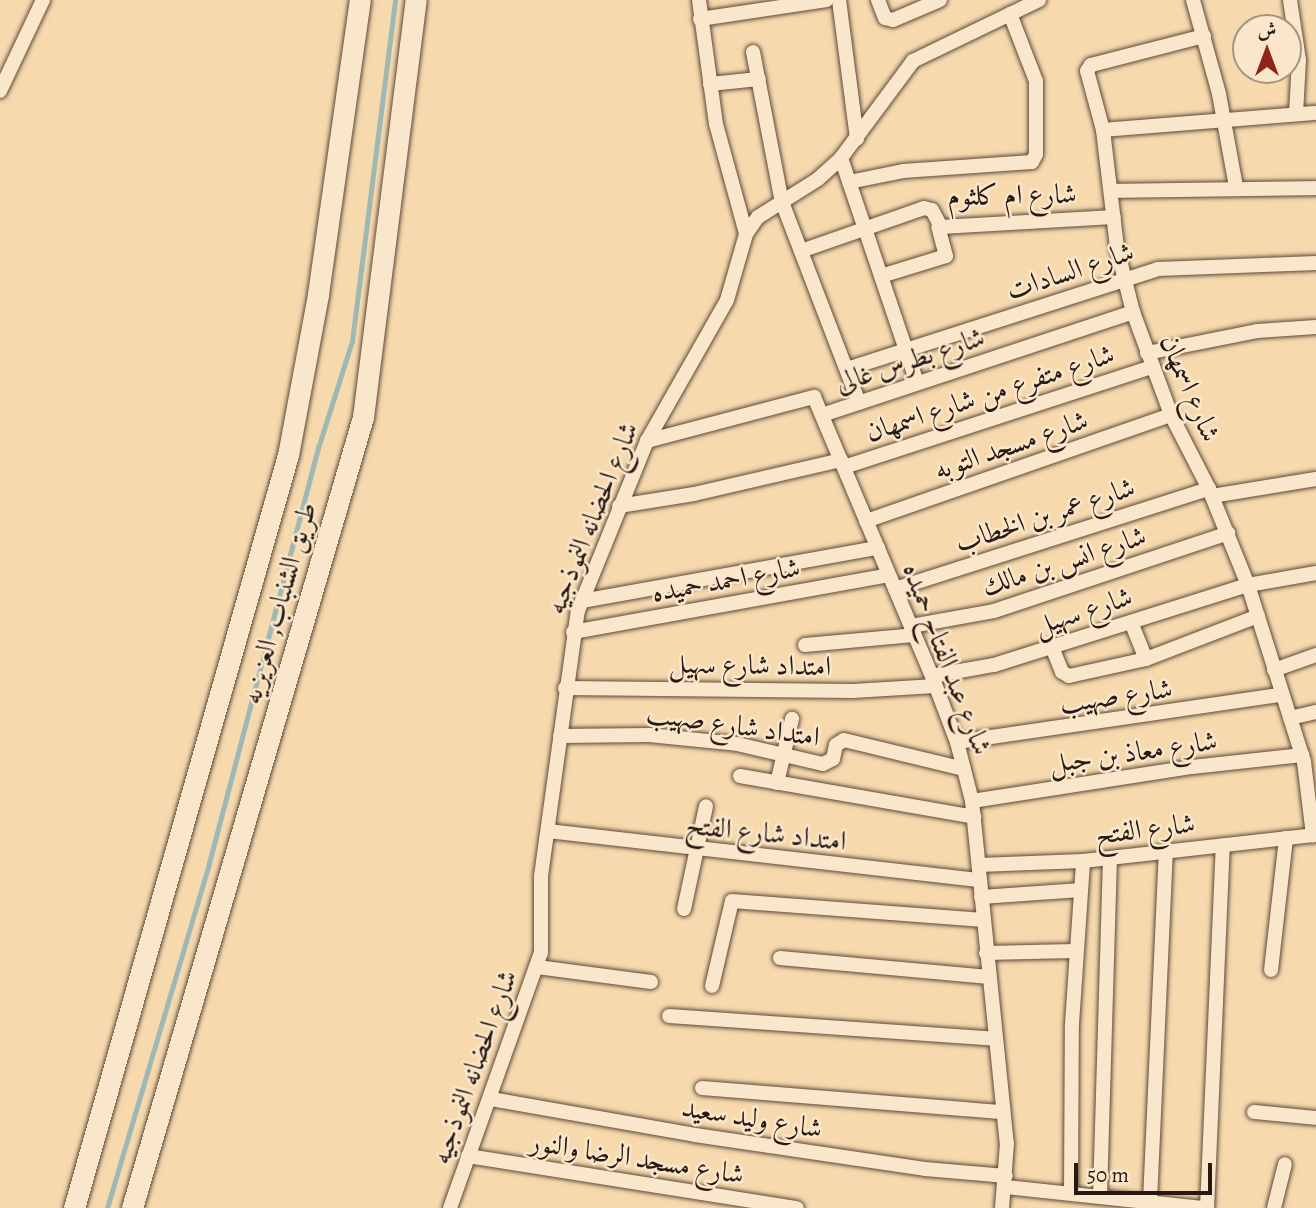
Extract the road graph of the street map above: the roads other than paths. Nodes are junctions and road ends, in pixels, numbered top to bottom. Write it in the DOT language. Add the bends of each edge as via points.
graph roads {
  1 [pos="43,0"];
  2 [pos="359,0"];
  3 [pos="416,0"];
  4 [pos="699,0"];
  5 [pos="827,0"];
  6 [pos="839,0"];
  7 [pos="878,0"];
  8 [pos="940,0"];
  9 [pos="1039,0"];
  10 [pos="1193,0"];
  11 [pos="1290,0"];
  12 [pos="1011,8"];
  13 [pos="700,19"];
  14 [pos="1204,36"];
  15 [pos="753,52"];
  16 [pos="759,79"];
  17 [pos="710,84"];
  18 [pos="0,91"];
  19 [pos="1316,113"];
  20 [pos="1296,114"];
  21 [pos="1225,120"];
  22 [pos="1103,130"];
  23 [pos="858,139"];
  24 [pos="841,158"];
  25 [pos="849,182"];
  26 [pos="1236,187"];
  27 [pos="1316,188"];
  28 [pos="1112,191"];
  29 [pos="782,202"];
  30 [pos="1114,217"];
  31 [pos="864,226"];
  32 [pos="938,227"];
  33 [pos="746,234"];
  34 [pos="801,251"];
  35 [pos="1316,263"];
  36 [pos="881,276"];
  37 [pos="1124,280"];
  38 [pos="1133,312"];
  39 [pos="1316,327"];
  40 [pos="906,350"];
  41 [pos="1149,360"];
  42 [pos="847,369"];
  43 [pos="917,383"];
  44 [pos="859,403"];
  45 [pos="822,415"];
  46 [pos="1171,415"];
  47 [pos="647,441"];
  48 [pos="842,463"];
  49 [pos="1316,479"];
  50 [pos="1210,492"];
  51 [pos="619,506"];
  52 [pos="866,521"];
  53 [pos="1228,533"];
  54 [pos="878,548"];
  55 [pos="1316,572"];
  56 [pos="892,582"];
  57 [pos="1248,585"];
  58 [pos="582,601"];
  59 [pos="1258,617"];
  60 [pos="1131,622"];
  61 [pos="913,630"];
  62 [pos="573,632"];
  63 [pos="805,645"];
  64 [pos="1052,647"];
  65 [pos="1316,655"];
  66 [pos="1146,659"];
  67 [pos="1274,670"];
  68 [pos="934,681"];
  69 [pos="565,688"];
  70 [pos="1281,695"];
  71 [pos="1316,712"];
  72 [pos="1290,718"];
  73 [pos="792,719"];
  74 [pos="560,736"];
  75 [pos="957,742"];
  76 [pos="784,755"];
  77 [pos="1307,760"];
  78 [pos="964,769"];
  79 [pos="740,776"];
  80 [pos="777,783"];
  81 [pos="972,802"];
  82 [pos="706,806"];
  83 [pos="974,817"];
  84 [pos="548,831"];
  85 [pos="1315,835"];
  86 [pos="1286,838"];
  87 [pos="1223,845"];
  88 [pos="696,850"];
  89 [pos="1166,851"];
  90 [pos="1110,858"];
  91 [pos="1083,861"];
  92 [pos="980,873"];
  93 [pos="1081,890"];
  94 [pos="982,897"];
  95 [pos="684,909"];
  96 [pos="983,920"];
  97 [pos="1076,951"];
  98 [pos="986,953"];
  99 [pos="780,958"];
  100 [pos="537,967"];
  101 [pos="1271,970"];
  102 [pos="989,977"];
  103 [pos="651,982"];
  104 [pos="712,986"];
  105 [pos="669,1016"];
  106 [pos="995,1039"];
  107 [pos="702,1087"];
  108 [pos="491,1099"];
  109 [pos="1003,1112"];
  110 [pos="1254,1112"];
  111 [pos="1316,1118"];
  112 [pos="468,1156"];
  113 [pos="1285,1164"];
  114 [pos="1006,1182"];
  115 [pos="1071,1192"];
  116 [pos="1091,1199"];
  117 [pos="1150,1201"];
  118 [pos="74,1208"];
  119 [pos="132,1208"];
  120 [pos="450,1208"];
  121 [pos="797,1208"];
  122 [pos="1002,1208"];
  123 [pos="1205,1208"];
  124 [pos="1275,1208"];
  1 -- 18 [label="street"];
  2 -- 118 [label="street, طريق الشنباب, العزيزيه" via="310,348 288,455"];
  3 -- 119 [label="street, طريق الشنباب, العزيزيه" via="363,417"];
  4 -- 13 [label="street"];
  5 -- 13 [label="street"];
  6 -- 23 [label="street"];
  7 -- 8 [label="street" via="885,18 893,20"];
  9 -- 12 [label="street, شارع الحضانه النموذجيه"];
  10 -- 14 [label="street"];
  11 -- 20 [label="street" via="1299,60"];
  12 -- 23 [label="street, شارع الحضانه النموذجيه" via="913,61"];
  12 -- 25 [label="street" via="1036,82 1036,154 1024,165 903,171"];
  13 -- 17 [label="street"];
  14 -- 21 [label="street"];
  14 -- 22 [label="street, شارع اسمهان" via="1088,67"];
  15 -- 16 [label="street"];
  16 -- 17 [label="street"];
  16 -- 29 [label="street"];
  17 -- 33 [label="street" via="730,187"];
  19 -- 20 [label="street"];
  20 -- 21 [label="street"];
  21 -- 22 [label="street"];
  21 -- 26 [label="street"];
  22 -- 28 [label="street, شارع اسمهان"];
  23 -- 24 [label="street, شارع الحضانه النموذجيه"];
  24 -- 25 [label="street"];
  24 -- 29 [label="street, شارع الحضانه النموذجيه"];
  25 -- 31 [label="street"];
  26 -- 27 [label="street"];
  26 -- 28 [label="street"];
  28 -- 30 [label="street, شارع اسمهان"];
  29 -- 33 [label="street, شارع الحضانه النموذجيه" via="758,217"];
  29 -- 34 [label="street"];
  30 -- 32 [label="street, شارع ام كلثوم"];
  30 -- 37 [label="street, شارع اسمهان"];
  31 -- 32 [label="street, شارع ام كلثوم" via="924,208 932,210"];
  31 -- 34 [label="street, شارع ام كلثوم"];
  31 -- 36 [label="street"];
  32 -- 36 [label="street" via="946,256"];
  33 -- 47 [label="street, شارع الحضانه النموذجيه" via="727,300"];
  34 -- 42 [label="street"];
  35 -- 37 [label="street, شارع السادات" via="1175,267"];
  36 -- 40 [label="street"];
  37 -- 38 [label="street, شارع اسمهان"];
  37 -- 40 [label="street, شارع السادات"];
  38 -- 41 [label="street, شارع اسمهان"];
  38 -- 43 [label="street, شارع بطرس غالى"];
  39 -- 41 [label="street, شارع متفرع من شارع اسمهان" via="1257,331"];
  40 -- 42 [label="street, شارع السادات"];
  40 -- 43 [label="street"];
  41 -- 46 [label="street, شارع اسمهان"];
  41 -- 48 [label="street, شارع متفرع من شارع اسمهان"];
  42 -- 44 [label="street"];
  43 -- 44 [label="street, شارع بطرس غالى"];
  44 -- 45 [label="street, شارع بطرس غالى"];
  45 -- 47 [label="street" via="810,396"];
  45 -- 48 [label="street, شارع عبد الفتاح حميده"];
  46 -- 50 [label="street, شارع اسمهان"];
  46 -- 52 [label="street, شارع مسجد التوبه"];
  47 -- 51 [label="street, شارع الحضانه النموذجيه"];
  48 -- 51 [label="street, شارع متفرع من شارع اسمهان"];
  48 -- 52 [label="street, شارع عبد الفتاح حميده"];
  49 -- 50 [label="street, شارع عمر بن الخطاب"];
  50 -- 53 [label="street, شارع اسمهان"];
  50 -- 56 [label="street, شارع عمر بن الخطاب"];
  51 -- 58 [label="street, شارع الحضانه النموذجيه"];
  52 -- 54 [label="street, شارع عبد الفتاح حميده"];
  53 -- 57 [label="street, شارع اسمهان"];
  53 -- 61 [label="street, شارع انس بن مالك" via="994,611"];
  54 -- 56 [label="street, شارع عبد الفتاح حميده"];
  54 -- 58 [label="street"];
  55 -- 57 [label="street, شارع سهيل"];
  56 -- 61 [label="street, شارع عبد الفتاح حميده"];
  56 -- 62 [label="street, شارع احمد حميده"];
  57 -- 59 [label="street, شارع اسمهان"];
  57 -- 60 [label="street, شارع سهيل"];
  58 -- 62 [label="street, شارع الحضانه النموذجيه"];
  59 -- 66 [label="street"];
  59 -- 67 [label="street, شارع اسمهان"];
  60 -- 64 [label="street, شارع سهيل"];
  60 -- 66 [label="street"];
  61 -- 63 [label="street, شارع انس بن مالك"];
  61 -- 68 [label="street, شارع عبد الفتاح حميده"];
  62 -- 69 [label="street, شارع الحضانه النموذجيه"];
  64 -- 66 [label="street" via="1065,676"];
  64 -- 68 [label="street, شارع سهيل"];
  65 -- 67 [label="street"];
  67 -- 70 [label="street, شارع اسمهان"];
  68 -- 69 [label="street, امتداد شارع سهيل" via="853,691"];
  68 -- 75 [label="street, شارع عبد الفتاح حميده"];
  69 -- 74 [label="street, شارع الحضانه النموذجيه"];
  70 -- 72 [label="street, شارع اسمهان"];
  70 -- 75 [label="street, شارع صهيب"];
  71 -- 72 [label="street"];
  72 -- 77 [label="street, شارع اسمهان"];
  73 -- 76 [label="street"];
  74 -- 76 [label="street, امتداد شارع صهيب" via="649,735 737,744"];
  74 -- 84 [label="street, شارع الحضانه النموذجيه"];
  75 -- 78 [label="street, شارع عبد الفتاح حميده"];
  76 -- 78 [label="street, امتداد شارع صهيب" via="829,764 836,745 844,740"];
  76 -- 80 [label="street"];
  77 -- 81 [label="street, شارع معاذ بن جبل" via="1192,767"];
  77 -- 85 [label="street, شارع اسمهان"];
  78 -- 81 [label="street, شارع عبد الفتاح حميده"];
  79 -- 80 [label="street"];
  80 -- 83 [label="street"];
  81 -- 83 [label="street, شارع عبد الفتاح حميده"];
  82 -- 88 [label="street"];
  83 -- 92 [label="street, شارع عبد الفتاح حميده"];
  84 -- 88 [label="street, امتداد شارع الفتح"];
  84 -- 100 [label="street, شارع الحضانه النموذجيه"];
  85 -- 86 [label="street, شارع الفتح"];
  86 -- 87 [label="street, شارع الفتح"];
  86 -- 101 [label="street"];
  87 -- 89 [label="street, شارع الفتح"];
  87 -- 123 [label="street"];
  88 -- 92 [label="street, امتداد شارع الفتح"];
  88 -- 95 [label="street"];
  89 -- 90 [label="street, شارع الفتح"];
  89 -- 117 [label="street"];
  90 -- 91 [label="street, شارع الفتح"];
  90 -- 116 [label="street"];
  91 -- 92 [label="street, شارع الفتح"];
  91 -- 93 [label="street"];
  92 -- 94 [label="street, شارع عبد الفتاح حميده"];
  93 -- 94 [label="street"];
  93 -- 97 [label="street"];
  94 -- 96 [label="street, شارع عبد الفتاح حميده"];
  96 -- 98 [label="street, شارع عبد الفتاح حميده"];
  96 -- 104 [label="street" via="732,901"];
  97 -- 98 [label="street"];
  97 -- 115 [label="street"];
  98 -- 102 [label="street, شارع عبد الفتاح حميده"];
  99 -- 102 [label="street"];
  100 -- 103 [label="street"];
  100 -- 108 [label="street, شارع الحضانه النموذجيه"];
  102 -- 106 [label="street, شارع عبد الفتاح حميده"];
  105 -- 106 [label="street"];
  106 -- 109 [label="street, شارع عبد الفتاح حميده"];
  107 -- 109 [label="street"];
  108 -- 112 [label="street, شارع الحضانه النموذجيه"];
  108 -- 114 [label="street, شارع وليد سعيد"];
  109 -- 114 [label="street, شارع عبد الفتاح حميده"];
  110 -- 111 [label="street"];
  112 -- 120 [label="street, شارع الحضانه النموذجيه"];
  112 -- 121 [label="street, شارع مسجد الرضا والنور"];
  113 -- 124 [label="street"];
  114 -- 115 [label="street, شارع وليد سعيد"];
  114 -- 122 [label="street, شارع عبد الفتاح حميده"];
  115 -- 116 [label="street, شارع وليد سعيد"];
  116 -- 117 [label="street, شارع وليد سعيد"];
  117 -- 123 [label="street, شارع وليد سعيد"];
}
